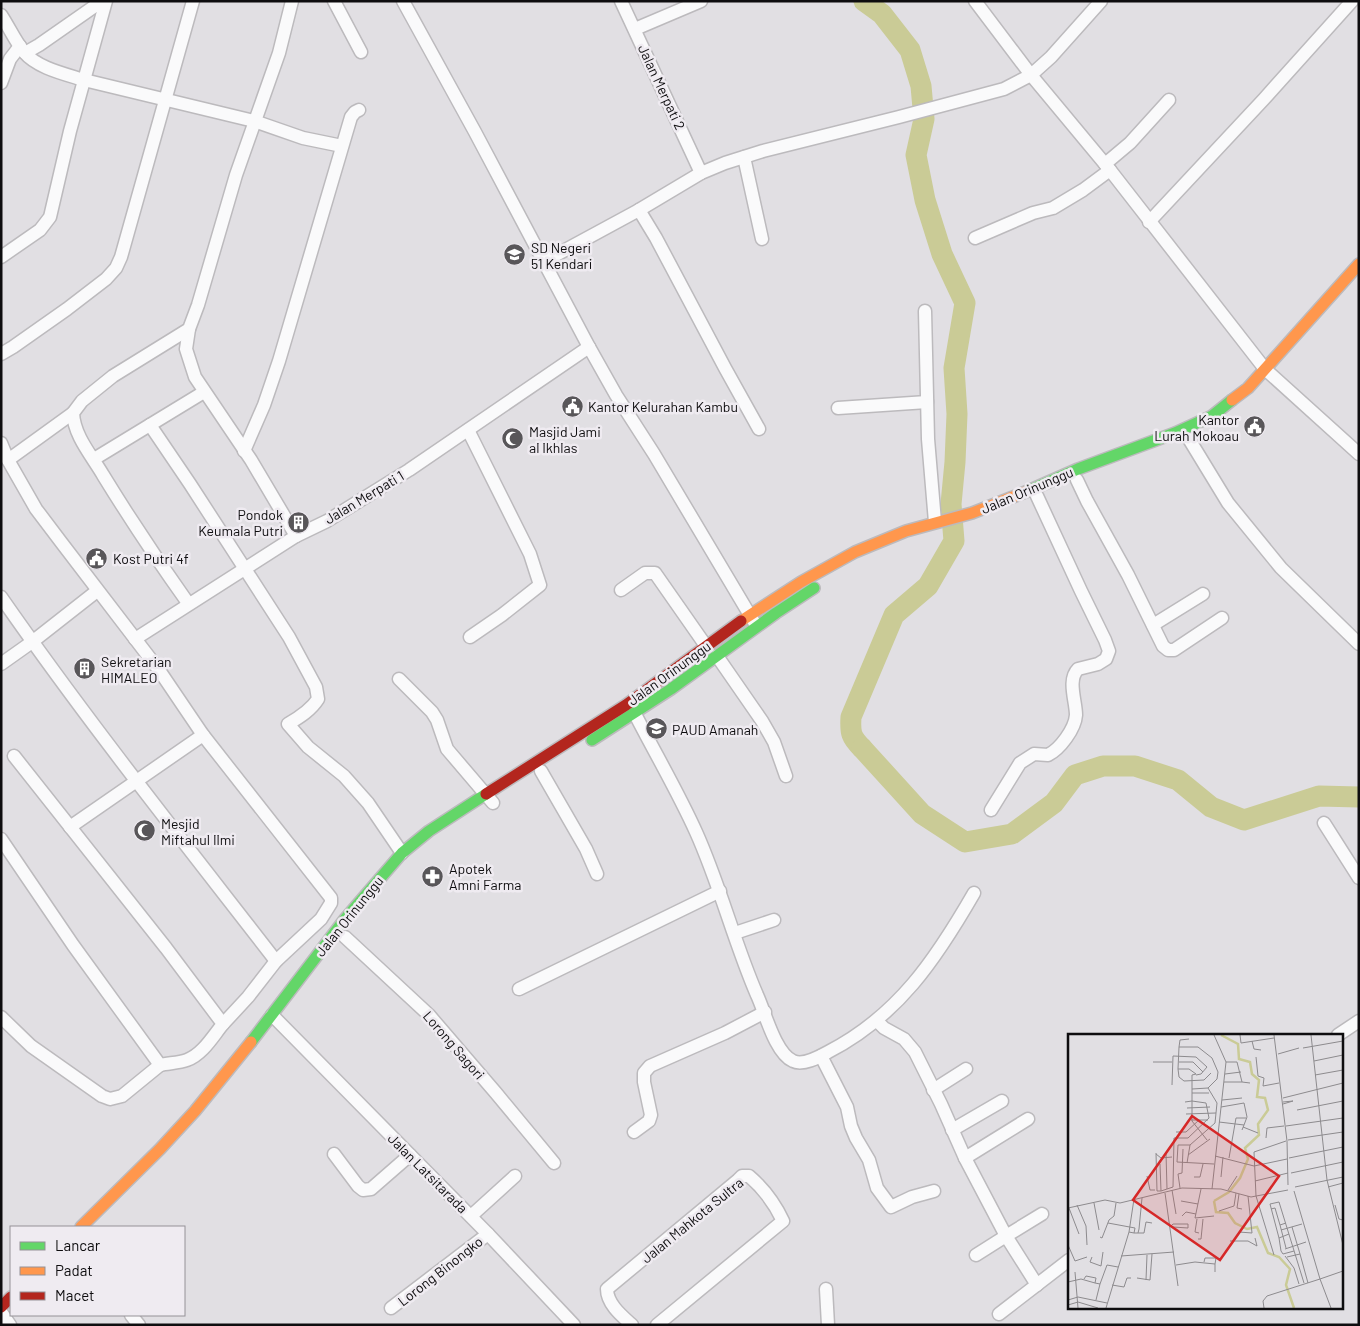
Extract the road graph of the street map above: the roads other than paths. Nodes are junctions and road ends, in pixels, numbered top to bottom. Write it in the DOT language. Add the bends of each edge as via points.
graph roads {
  1 [pos="102,1"];
  2 [pos="106,1"];
  3 [pos="192,1"];
  4 [pos="292,1"];
  5 [pos="334,1"];
  6 [pos="403,1"];
  7 [pos="621,1"];
  8 [pos="702,1"];
  9 [pos="974,1"];
  10 [pos="1101,1"];
  11 [pos="1352,1"];
  12 [pos="1,15"];
  13 [pos="635,29"];
  14 [pos="22,49"];
  15 [pos="362,52"];
  16 [pos="1031,76"];
  17 [pos="84,80"];
  18 [pos="1,82"];
  19 [pos="165,99"];
  20 [pos="1169,100"];
  21 [pos="360,110"];
  22 [pos="254,122"];
  23 [pos="342,146"];
  24 [pos="744,157"];
  25 [pos="1107,167"];
  26 [pos="702,173"];
  27 [pos="639,210"];
  28 [pos="1149,222"];
  29 [pos="975,238"];
  30 [pos="762,239"];
  31 [pos="1,256"];
  32 [pos="543,262"];
  33 [pos="1359,264"];
  34 [pos="1359,282"];
  35 [pos="925,311"];
  36 [pos="190,329"];
  37 [pos="589,347"];
  38 [pos="1,354"];
  39 [pos="1269,373"];
  40 [pos="204,392"];
  41 [pos="927,402"];
  42 [pos="838,408"];
  43 [pos="72,414"];
  44 [pos="150,425"];
  45 [pos="759,429"];
  46 [pos="468,430"];
  47 [pos="1189,438"];
  48 [pos="1,443"];
  49 [pos="244,451"];
  50 [pos="1359,454"];
  51 [pos="94,459"];
  52 [pos="8,460"];
  53 [pos="1077,480"];
  54 [pos="1037,496"];
  55 [pos="973,516"];
  56 [pos="942,523"];
  57 [pos="296,536"];
  58 [pos="245,568"];
  59 [pos="97,590"];
  60 [pos="621,590"];
  61 [pos="1203,594"];
  62 [pos="1,597"];
  63 [pos="188,603"];
  64 [pos="1222,618"];
  65 [pos="753,620"];
  66 [pos="1153,625"];
  67 [pos="470,637"];
  68 [pos="135,638"];
  69 [pos="32,642"];
  70 [pos="1359,644"];
  71 [pos="706,646"];
  72 [pos="717,656"];
  73 [pos="1,664"];
  74 [pos="399,679"];
  75 [pos="635,714"];
  76 [pos="203,735"];
  77 [pos="14,756"];
  78 [pos="541,771"];
  79 [pos="786,776"];
  80 [pos="137,781"];
  81 [pos="489,798"];
  82 [pos="991,810"];
  83 [pos="1324,823"];
  84 [pos="70,827"];
  85 [pos="1,839"];
  86 [pos="402,853"];
  87 [pos="597,874"];
  88 [pos="1359,878"];
  89 [pos="720,891"];
  90 [pos="974,893"];
  91 [pos="332,903"];
  92 [pos="353,918"];
  93 [pos="774,920"];
  94 [pos="735,933"];
  95 [pos="345,937"];
  96 [pos="276,961"];
  97 [pos="322,969"];
  98 [pos="519,989"];
  99 [pos="764,1012"];
  100 [pos="1,1017"];
  101 [pos="280,1018"];
  102 [pos="877,1021"];
  103 [pos="1359,1022"];
  104 [pos="223,1024"];
  105 [pos="1340,1034"];
  106 [pos="821,1056"];
  107 [pos="160,1065"];
  108 [pos="966,1069"];
  109 [pos="933,1090"];
  110 [pos="1002,1101"];
  111 [pos="1028,1118"];
  112 [pos="952,1130"];
  113 [pos="634,1132"];
  114 [pos="334,1154"];
  115 [pos="410,1155"];
  116 [pos="965,1158"];
  117 [pos="150,1162"];
  118 [pos="554,1163"];
  119 [pos="515,1176"];
  120 [pos="934,1192"];
  121 [pos="1042,1214"];
  122 [pos="471,1216"];
  123 [pos="82,1226"];
  124 [pos="95,1226"];
  125 [pos="488,1234"];
  126 [pos="1006,1236"];
  127 [pos="976,1255"];
  128 [pos="1068,1261"];
  129 [pos="1037,1285"];
  130 [pos="826,1289"];
  131 [pos="10,1300"];
  132 [pos="391,1308"];
  133 [pos="999,1314"];
  134 [pos="5,1315"];
  135 [pos="623,1322"];
  136 [pos="574,1325"];
  137 [pos="657,1325"];
  138 [pos="828,1325"];
  1 -- 14 [label="street" via="39,45"];
  2 -- 17 [label="street"];
  3 -- 19 [label="street"];
  4 -- 22 [label="street" via="280,53"];
  5 -- 15 [label="street"];
  6 -- 32 [label="street"];
  7 -- 13 [label="street, Jalan Merpati 2"];
  8 -- 13 [label="street"];
  9 -- 16 [label="street"];
  10 -- 16 [label="street"];
  11 -- 28 [label="street"];
  12 -- 14 [label="street"];
  13 -- 26 [label="street, Jalan Merpati 2"];
  14 -- 17 [label="street" via="33,60"];
  14 -- 18 [label="street" via="10,59"];
  16 -- 24 [label="street" via="1004,89"];
  16 -- 25 [label="street"];
  17 -- 19 [label="street"];
  17 -- 31 [label="street" via="50,217 40,230"];
  19 -- 22 [label="street"];
  19 -- 38 [label="street" via="116,268 66,309"];
  20 -- 25 [label="street"];
  21 -- 23 [label="street" via="351,117"];
  22 -- 23 [label="street" via="302,138"];
  22 -- 36 [label="street"];
  23 -- 49 [label="street" via="279,361"];
  24 -- 26 [label="street"];
  24 -- 30 [label="street"];
  25 -- 28 [label="street"];
  25 -- 29 [label="street" via="1083,190 1053,208 1025,216"];
  26 -- 27 [label="street"];
  27 -- 32 [label="street"];
  27 -- 45 [label="street"];
  28 -- 39 [label="street"];
  32 -- 37 [label="street"];
  33 -- 39 [label="street, Jalan Orinunggu"];
  34 -- 39 [label="street, Jalan Orinunggu"];
  35 -- 41 [label="street"];
  36 -- 40 [label="street" via="186,348 192,371"];
  36 -- 43 [label="street" via="114,376 82,401"];
  37 -- 46 [label="street, Jalan Merpati 1"];
  37 -- 65 [label="street"];
  39 -- 47 [label="street, Jalan Orinunggu" via="1237,410"];
  39 -- 50 [label="street"];
  39 -- 55 [label="street, Jalan Orinunggu" via="1212,416 1078,469"];
  40 -- 44 [label="street"];
  40 -- 49 [label="street"];
  41 -- 42 [label="street"];
  41 -- 56 [label="street" via="928,440"];
  43 -- 51 [label="street" via="73,422"];
  43 -- 52 [label="street"];
  44 -- 51 [label="street"];
  44 -- 58 [label="street"];
  46 -- 57 [label="street, Jalan Merpati 1" via="365,498"];
  46 -- 67 [label="street" via="530,554 540,585"];
  47 -- 53 [label="street, Jalan Orinunggu"];
  47 -- 70 [label="street" via="1234,510 1282,568"];
  48 -- 52 [label="street"];
  49 -- 57 [label="street"];
  51 -- 63 [label="street" via="147,545"];
  52 -- 59 [label="street" via="36,509"];
  53 -- 54 [label="street, Jalan Orinunggu"];
  53 -- 66 [label="street"];
  54 -- 55 [label="street, Jalan Orinunggu"];
  54 -- 82 [label="street" via="1109,651 1106,659 1078,669 1074,674 1076,716 1061,746 1048,755 1034,754 1020,763"];
  55 -- 56 [label="street, Jalan Orinunggu"];
  56 -- 65 [label="street, Jalan Orinunggu" via="855,564"];
  56 -- 65 [label="street, Jalan Orinunggu" via="906,531 855,552 801,582"];
  57 -- 58 [label="street, Jalan Merpati 1"];
  58 -- 63 [label="street, Jalan Merpati 1"];
  58 -- 86 [label="street" via="316,687 318,699 302,716 288,724 368,803"];
  59 -- 68 [label="street"];
  59 -- 69 [label="street"];
  60 -- 71 [label="street" via="645,573 655,573"];
  61 -- 66 [label="street"];
  62 -- 69 [label="street"];
  63 -- 68 [label="street, Jalan Merpati 1"];
  64 -- 66 [label="street" via="1174,650 1163,646"];
  65 -- 71 [label="street, Jalan Orinunggu"];
  65 -- 72 [label="street, Jalan Orinunggu"];
  68 -- 76 [label="street"];
  69 -- 73 [label="street"];
  69 -- 80 [label="street"];
  71 -- 81 [label="street, Jalan Orinunggu"];
  72 -- 75 [label="street, Jalan Orinunggu"];
  72 -- 79 [label="street" via="766,728"];
  74 -- 81 [label="street" via="432,712 447,749"];
  75 -- 78 [label="street, Jalan Orinunggu"];
  75 -- 89 [label="street" via="696,832"];
  76 -- 80 [label="street"];
  76 -- 91 [label="street" via="328,892"];
  77 -- 84 [label="street"];
  78 -- 81 [label="street, Jalan Orinunggu"];
  78 -- 87 [label="street"];
  80 -- 84 [label="street"];
  80 -- 96 [label="street"];
  81 -- 86 [label="street, Jalan Orinunggu" via="429,831"];
  81 -- 92 [label="street, Jalan Orinunggu" via="428,844"];
  83 -- 88 [label="street"];
  84 -- 104 [label="street"];
  85 -- 107 [label="street"];
  86 -- 92 [label="street, Jalan Orinunggu" via="384,872"];
  89 -- 94 [label="street"];
  89 -- 98 [label="street"];
  90 -- 102 [label="street" via="933,958 904,996"];
  91 -- 92 [label="street"];
  91 -- 96 [label="street" via="321,919"];
  92 -- 95 [label="street, Jalan Orinunggu"];
  92 -- 101 [label="street, Jalan Orinunggu"];
  93 -- 94 [label="street"];
  94 -- 99 [label="street"];
  95 -- 97 [label="street, Jalan Orinunggu"];
  95 -- 118 [label="street, Lorong Sagori" via="429,1015"];
  96 -- 104 [label="street"];
  99 -- 106 [label="street" via="779,1047 791,1060 799,1063"];
  99 -- 113 [label="street" via="650,1066 644,1073 644,1082 651,1115"];
  100 -- 107 [label="street" via="31,1046 110,1099 122,1096"];
  101 -- 115 [label="street, Jalan Latsitarada"];
  101 -- 117 [label="street, Jalan Orinunggu"];
  102 -- 106 [label="street"];
  102 -- 109 [label="street" via="910,1045"];
  103 -- 105 [label="street"];
  104 -- 107 [label="street" via="190,1059"];
  106 -- 120 [label="street" via="847,1107 850,1126 869,1160 877,1188 891,1207 912,1197"];
  108 -- 109 [label="street"];
  109 -- 112 [label="street"];
  110 -- 112 [label="street"];
  111 -- 116 [label="street"];
  112 -- 116 [label="street"];
  114 -- 115 [label="street" via="363,1190 371,1190"];
  115 -- 122 [label="street, Jalan Latsitarada"];
  116 -- 126 [label="street"];
  117 -- 123 [label="street, Jalan Orinunggu"];
  117 -- 124 [label="street, Jalan Orinunggu"];
  119 -- 122 [label="street"];
  121 -- 126 [label="street"];
  122 -- 125 [label="street, Jalan Latsitarada"];
  125 -- 132 [label="street, Lorong Binongko"];
  125 -- 136 [label="street, Jalan Latsitarada"];
  126 -- 127 [label="street"];
  126 -- 129 [label="street"];
  128 -- 129 [label="street"];
  129 -- 133 [label="street"];
  130 -- 138 [label="street"];
  131 -- 134 [label="street"];
  135 -- 137 [label="street, Jalan Mahkota Sultra" via="608,1299 607,1289 742,1176 749,1176 783,1221"];
}
